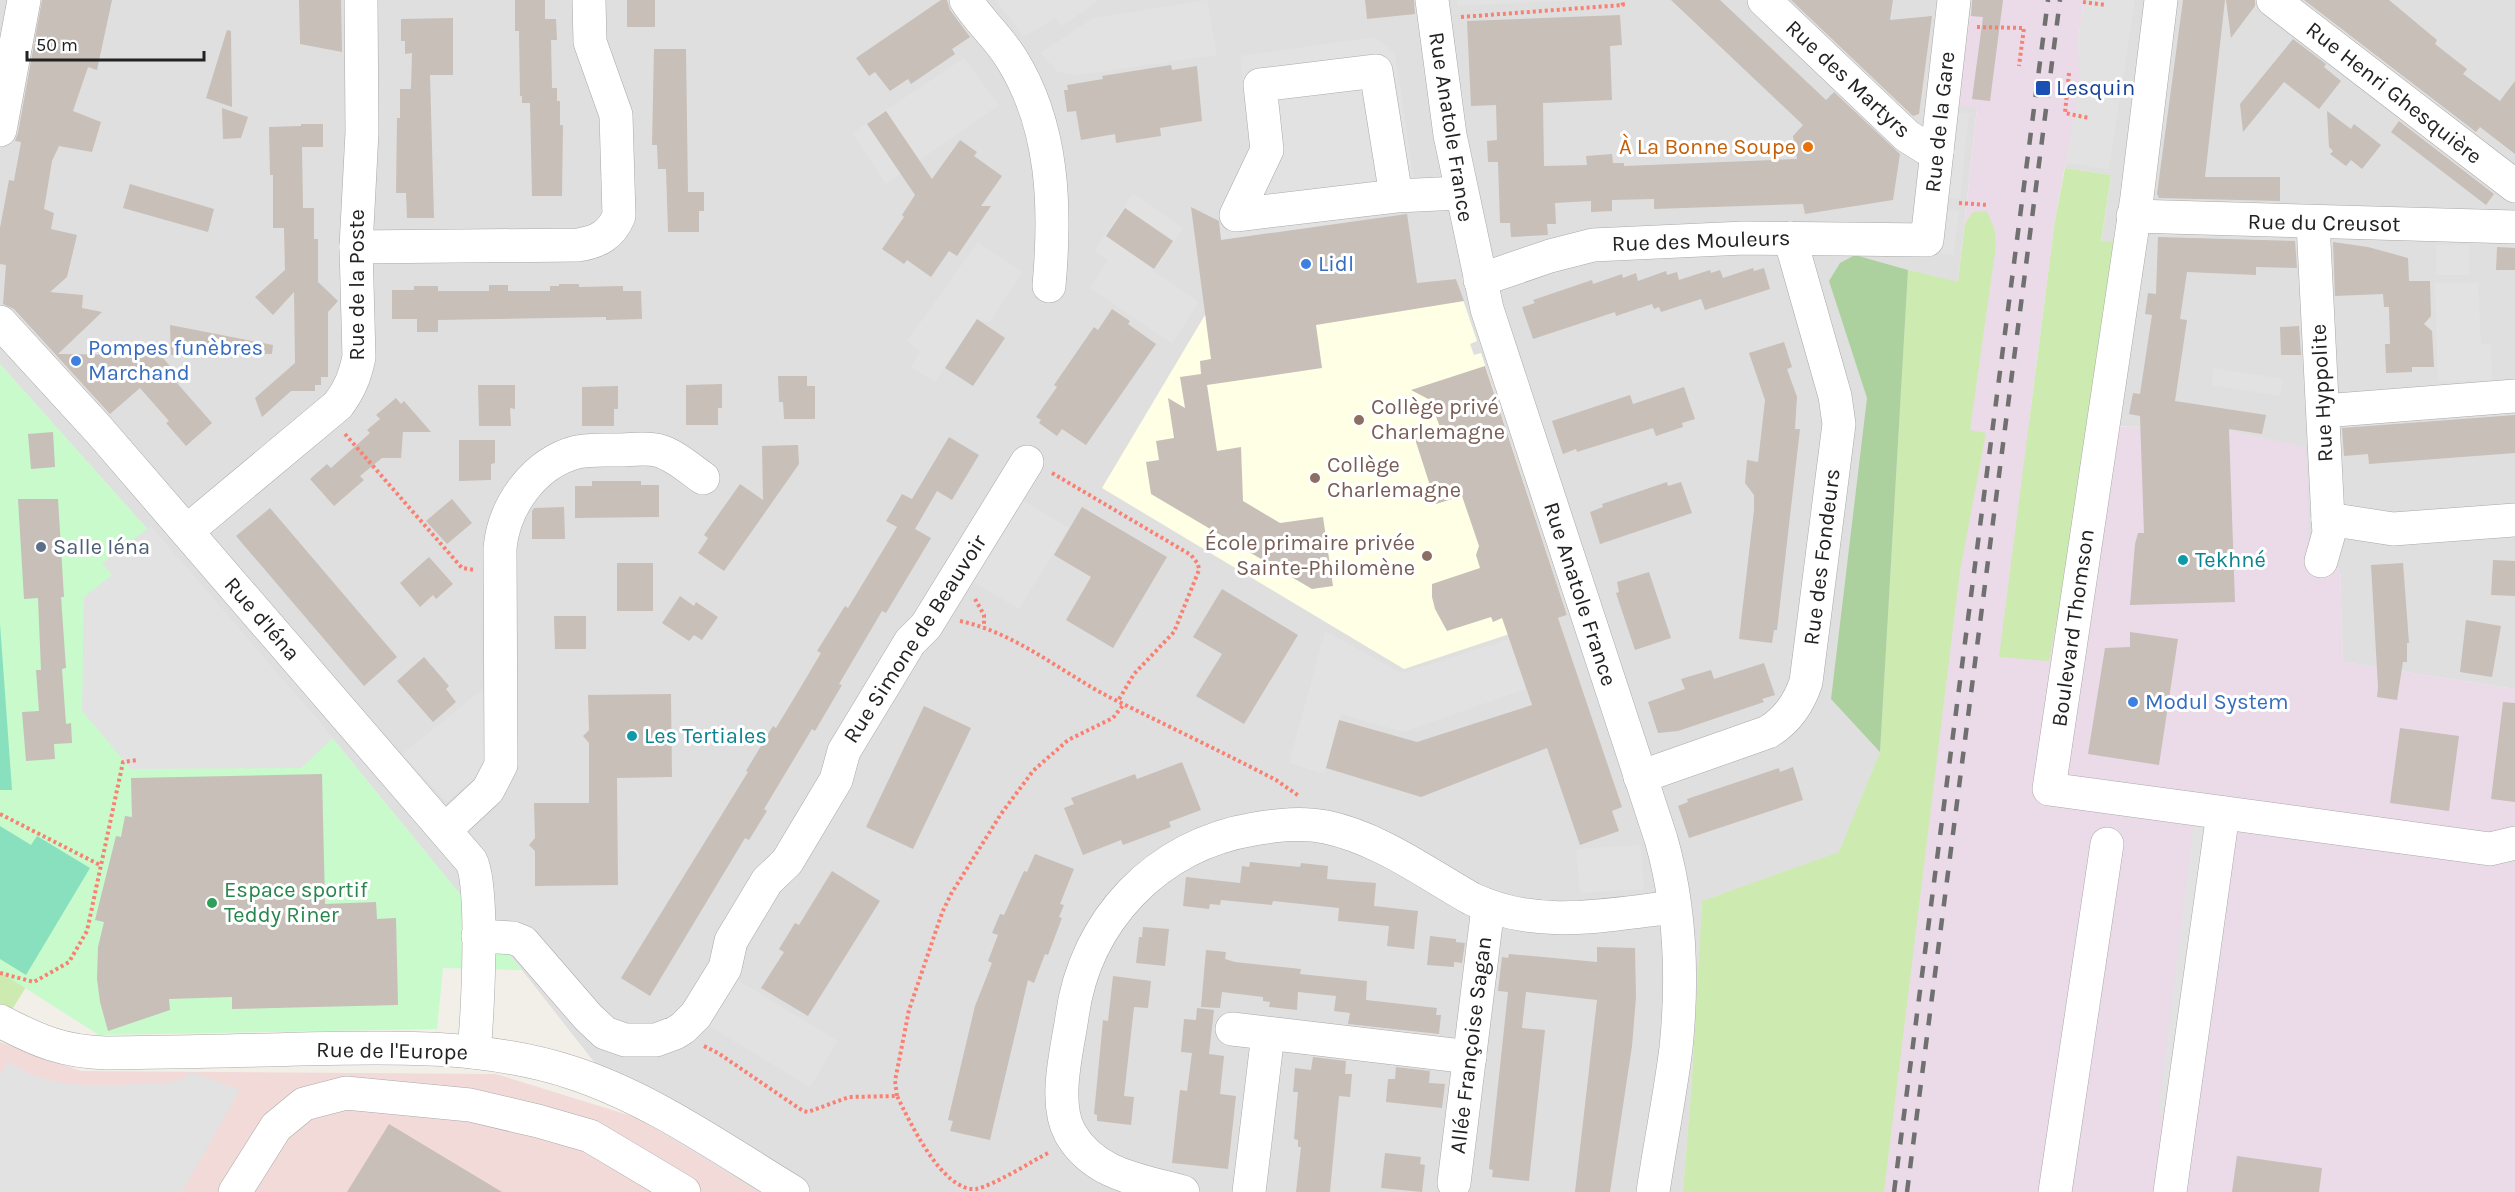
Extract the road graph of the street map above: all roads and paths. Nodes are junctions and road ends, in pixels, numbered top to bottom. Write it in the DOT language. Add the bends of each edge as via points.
graph roads {
  1 [pos="24,0"];
  2 [pos="361,0"];
  3 [pos="589,0"];
  4 [pos="966,0"];
  5 [pos="1622,0"];
  6 [pos="1764,0"];
  7 [pos="2161,0"];
  8 [pos="2272,0"];
  9 [pos="2083,2"];
  10 [pos="2106,5"];
  11 [pos="1946,7"];
  12 [pos="1433,9"];
  13 [pos="2019,66"];
  14 [pos="2069,73"];
  15 [pos="2089,118"];
  16 [pos="0,130"];
  17 [pos="1937,152"];
  18 [pos="2515,186"];
  19 [pos="1460,193"];
  20 [pos="1396,196"];
  21 [pos="2133,216"];
  22 [pos="2313,223"];
  23 [pos="2515,227"];
  24 [pos="1790,238"];
  25 [pos="1927,240"];
  26 [pos="356,248"];
  27 [pos="1480,280"];
  28 [pos="1049,286"];
  29 [pos="4,332"];
  30 [pos="2515,396"];
  31 [pos="2323,411"];
  32 [pos="327,413"];
  33 [pos="1027,462"];
  34 [pos="703,478"];
  35 [pos="2328,519"];
  36 [pos="2515,520"];
  37 [pos="187,531"];
  38 [pos="2321,561"];
  39 [pos="500,573"];
  40 [pos="933,615"];
  41 [pos="1118,701"];
  42 [pos="1124,704"];
  43 [pos="138,760"];
  44 [pos="1640,777"];
  45 [pos="1304,798"];
  46 [pos="2223,813"];
  47 [pos="0,814"];
  48 [pos="445,830"];
  49 [pos="2515,843"];
  50 [pos="2107,844"];
  51 [pos="100,865"];
  52 [pos="1488,907"];
  53 [pos="1674,908"];
  54 [pos="478,936"];
  55 [pos="0,973"];
  56 [pos="0,1021"];
  57 [pos="1232,1029"];
  58 [pos="1268,1034"];
  59 [pos="660,1037"];
  60 [pos="474,1052"];
  61 [pos="1470,1056"];
  62 [pos="897,1096"];
  63 [pos="1075,1140"];
  64 [pos="1454,1182"];
  65 [pos="235,1192"];
  66 [pos="684,1192"];
  67 [pos="793,1192"];
  68 [pos="1183,1192"];
  69 [pos="1249,1192"];
  70 [pos="1653,1192"];
  71 [pos="2055,1192"];
  72 [pos="2170,1192"];
  1 -- 16 [label="street"];
  2 -- 26 [label="street, Rue de la Poste" via="362,141"];
  3 -- 26 [label="street" via="590,42 613,102 618,130 619,216 614,227 593,243 578,245"];
  4 -- 28 [label="street" via="1013,60 1038,120 1053,202"];
  5 -- 12 [label="path" via="1623,5"];
  6 -- 17 [label="street, Rue des Martyrs" via="1907,136"];
  7 -- 21 [label="street, Boulevard Thomson"];
  8 -- 18 [label="street, Rue Henri Ghesquière"];
  9 -- 10 [label="path"];
  11 -- 13 [label="path" via="1999,29 2024,28"];
  11 -- 17 [label="street, Rue de la Gare"];
  12 -- 19 [label="street, Rue Anatole France"];
  14 -- 15 [label="path" via="2065,113"];
  17 -- 25 [label="street, Rue de la Gare"];
  19 -- 20 [label="street"];
  19 -- 27 [label="street, Rue Anatole France"];
  20 -- 20 [label="street" via="1236,215 1267,150 1260,85 1376,71"];
  21 -- 22 [label="street, Rue du Creusot"];
  21 -- 46 [label="street, Boulevard Thomson" via="2049,789"];
  22 -- 23 [label="street, Rue du Creusot"];
  22 -- 31 [label="street, Rue Hyppolite"];
  24 -- 25 [label="street, Rue des Mouleurs"];
  24 -- 27 [label="street, Rue des Mouleurs" via="1593,245"];
  24 -- 44 [label="street, Rue des Fondeurs" via="1835,396 1839,424 1806,682 1793,710 1768,732"];
  26 -- 32 [label="street, Rue de la Poste" via="356,376 348,392"];
  27 -- 44 [label="street, Rue Anatole France" via="1535,461"];
  29 -- 37 [label="street, Rue d'Iéna" via="99,430"];
  30 -- 31 [label="street"];
  31 -- 35 [label="street, Rue Hyppolite"];
  32 -- 37 [label="street, Rue de la Poste"];
  32 -- 39 [label="path" via="462,568"];
  33 -- 40 [label="street, Rue Simone de Beauvoir"];
  33 -- 41 [label="path" via="1035,463 1181,549 1198,564 1174,632 1134,674"];
  34 -- 39 [label="street" via="661,451 590,450 564,456 534,477 511,510 501,537"];
  35 -- 36 [label="street" via="2394,530"];
  35 -- 38 [label="street, Rue Hyppolite" via="2329,533"];
  37 -- 48 [label="street, Rue d'Iéna"];
  39 -- 48 [label="street" via="501,765 488,790"];
  40 -- 41 [label="path" via="984,627 1034,651"];
  40 -- 59 [label="street, Rue Simone de Beauvoir" via="910,642 844,751 836,780 787,862 767,881 731,941 724,968 696,1015"];
  41 -- 42 [label="path"];
  42 -- 45 [label="path"];
  42 -- 62 [label="path" via="1113,718 1068,740 1033,771 951,894 909,1010 895,1081"];
  43 -- 51 [label="path" via="123,762"];
  44 -- 53 [label="street, Rue Anatole France" via="1665,853"];
  46 -- 49 [label="street, Boulevard Thomson" via="2490,849"];
  46 -- 72 [label="street"];
  47 -- 51 [label="path"];
  48 -- 54 [label="street, Rue d'Iéna" via="476,871"];
  50 -- 71 [label="street"];
  51 -- 55 [label="path" via="87,930 69,962 34,982"];
  52 -- 53 [label="street" via="1554,919"];
  52 -- 61 [label="street, Allée Françoise Sagan"];
  52 -- 63 [label="street" via="1373,843 1322,826 1271,825 1237,831 1192,848 1124,900 1101,930 1081,971 1061,1105"];
  53 -- 70 [label="street, Rue Anatole France" via="1679,978 1677,1033"];
  54 -- 59 [label="street" via="519,939 604,1033 625,1040"];
  54 -- 60 [label="street, Rue d'Iéna"];
  56 -- 60 [label="street, Rue de l'Europe" via="43,1043 90,1053 414,1047"];
  57 -- 58 [label="street"];
  58 -- 61 [label="street"];
  58 -- 69 [label="street"];
  59 -- 62 [label="path" via="718,1053 803,1111 849,1097"];
  60 -- 67 [label="street, Rue de l'Europe" via="552,1067 616,1090 671,1118"];
  61 -- 64 [label="street, Allée Françoise Sagan"];
  62 -- 63 [label="path" via="936,1167 969,1190"];
  63 -- 68 [label="street" via="1108,1170"];
  65 -- 66 [label="street" via="276,1127 304,1104 346,1093 470,1105 590,1136"];
}
